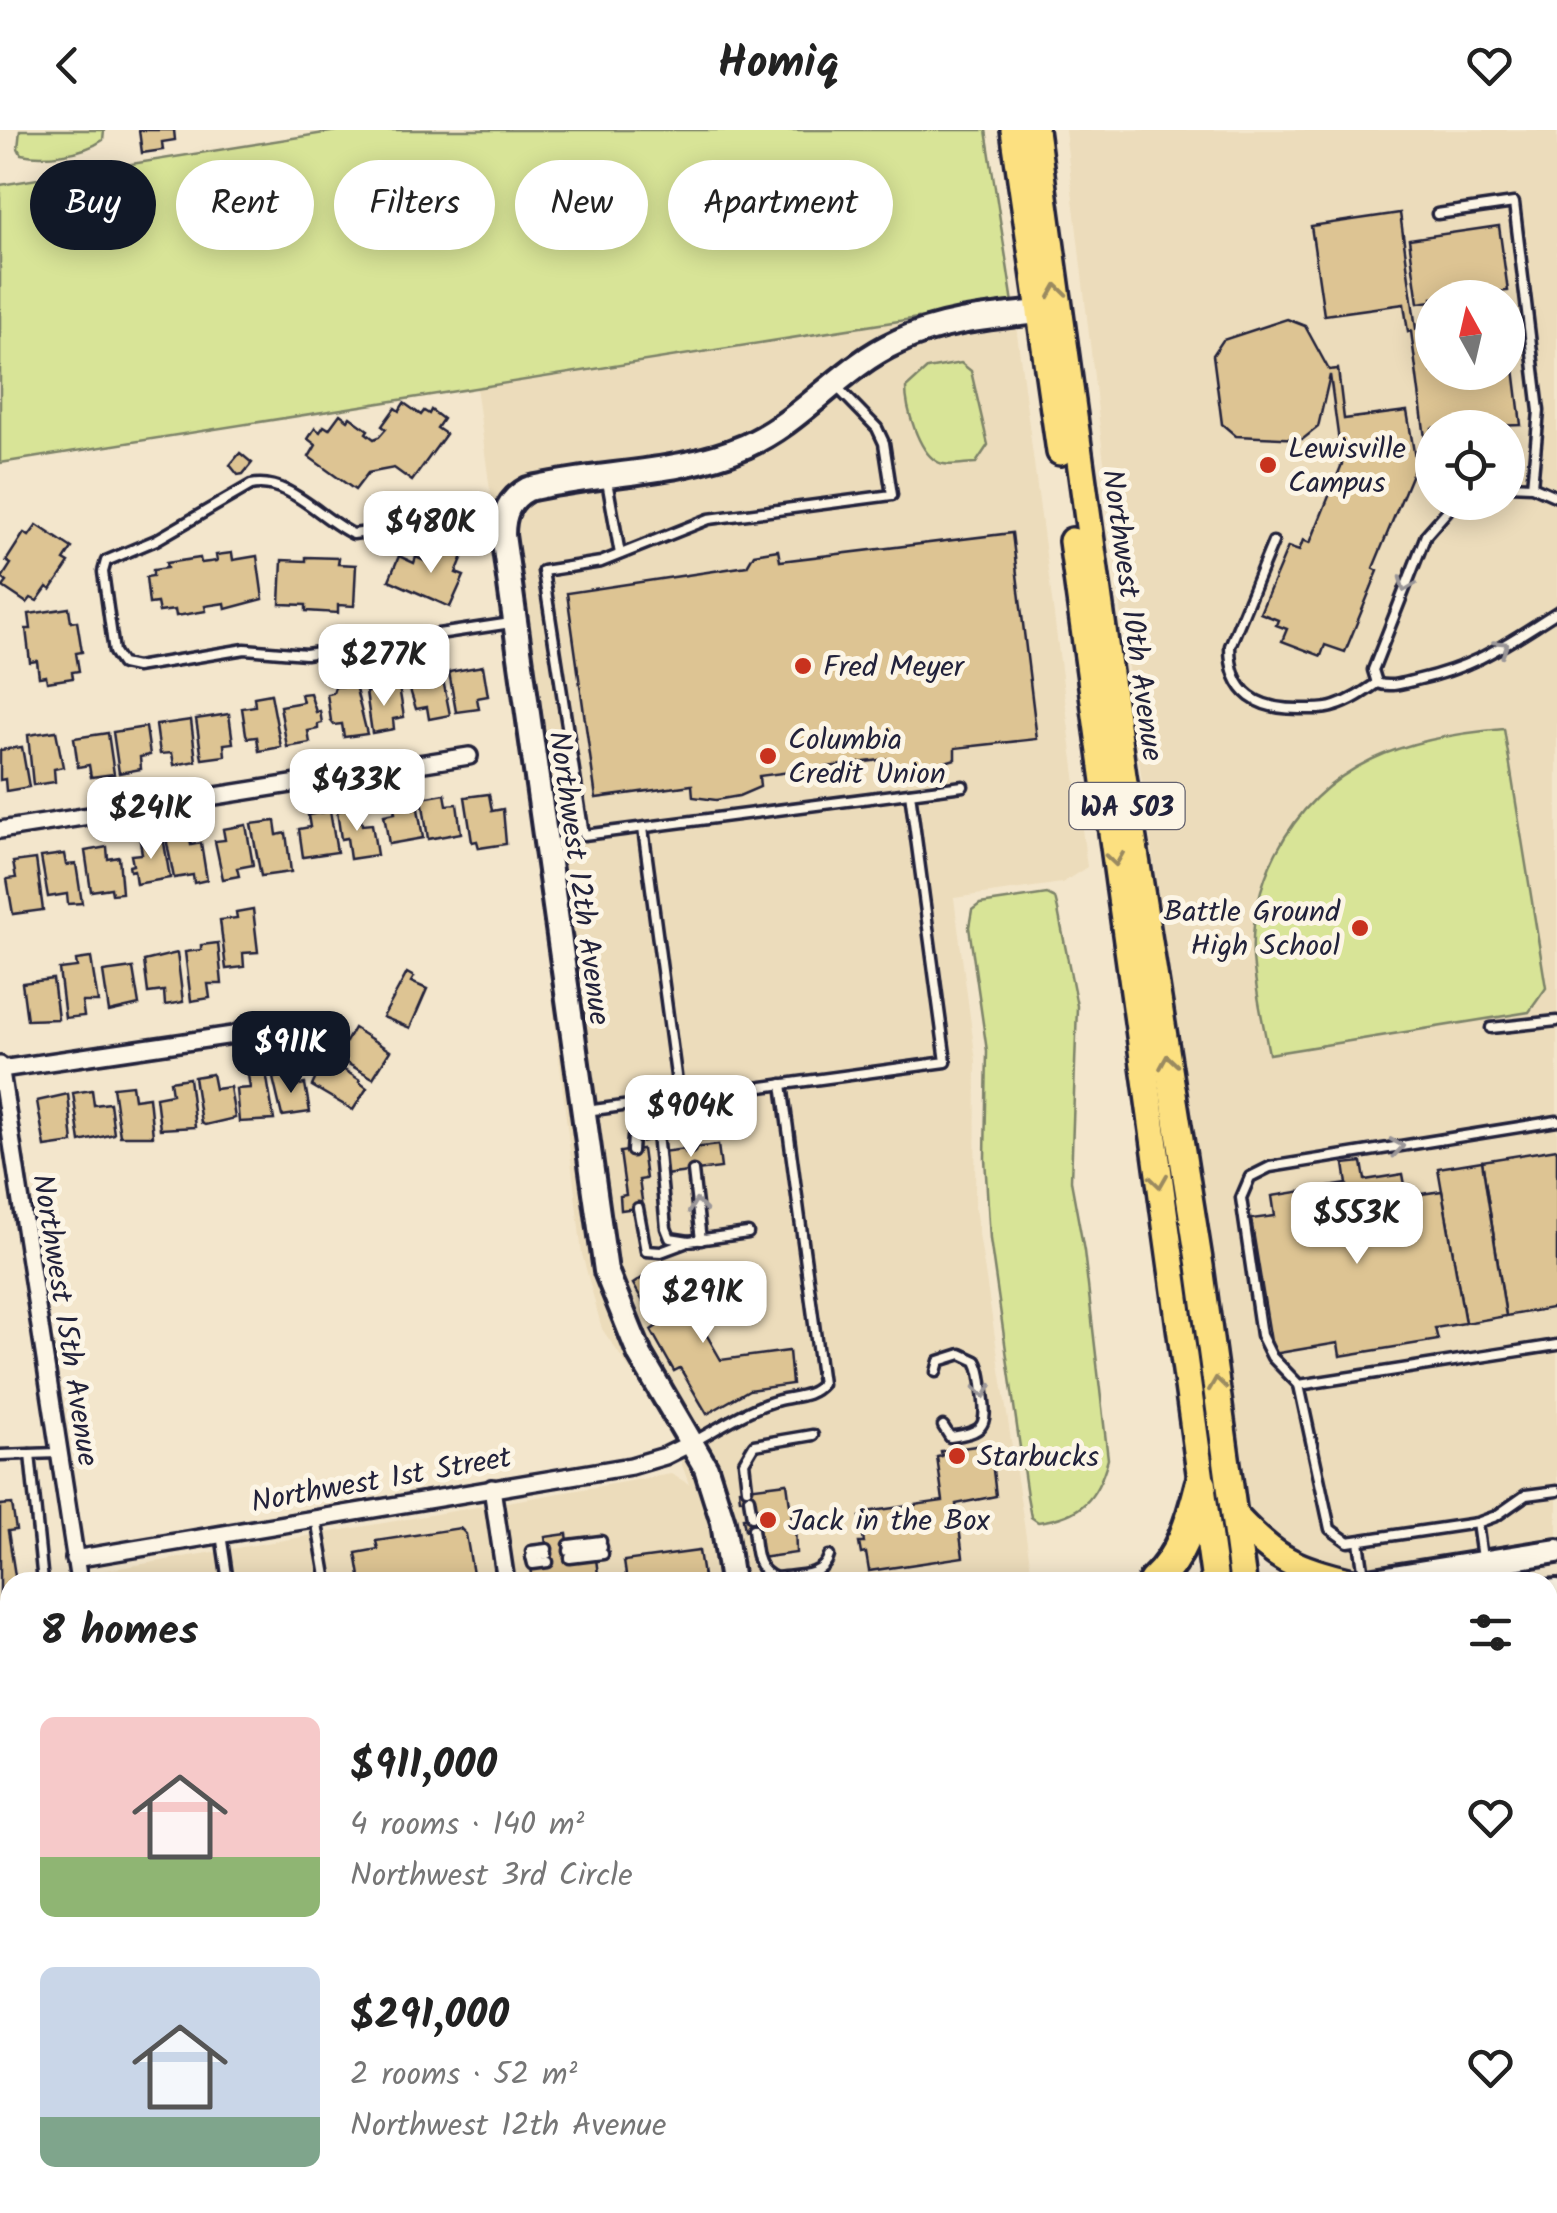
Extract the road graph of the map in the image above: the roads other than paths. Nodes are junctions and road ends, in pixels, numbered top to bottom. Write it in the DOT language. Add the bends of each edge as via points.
graph roads {
  1 [pos="1014,130"];
  2 [pos="1035,130"];
  3 [pos="1437,214"];
  4 [pos="1038,312"];
  5 [pos="835,385"];
  6 [pos="606,476"];
  7 [pos="1525,486"];
  8 [pos="1532,486"];
  9 [pos="1557,497"];
  10 [pos="505,513"];
  11 [pos="1439,520"];
  12 [pos="1273,542"];
  13 [pos="620,554"];
  14 [pos="1557,612"];
  15 [pos="515,622"];
  16 [pos="1378,683"];
  17 [pos="469,756"];
  18 [pos="963,786"];
  19 [pos="910,792"];
  20 [pos="643,828"];
  21 [pos="0,830"];
  22 [pos="265,1020"];
  23 [pos="1557,1021"];
  24 [pos="1491,1028"];
  25 [pos="0,1067"];
  26 [pos="782,1084"];
  27 [pos="679,1098"];
  28 [pos="582,1112"];
  29 [pos="1557,1121"];
  30 [pos="732,1123"];
  31 [pos="687,1128"];
  32 [pos="664,1131"];
  33 [pos="690,1148"];
  34 [pos="632,1151"];
  35 [pos="692,1172"];
  36 [pos="638,1208"];
  37 [pos="748,1234"];
  38 [pos="701,1240"];
  39 [pos="689,1242"];
  40 [pos="1557,1345"];
  41 [pos="936,1372"];
  42 [pos="1299,1385"];
  43 [pos="943,1426"];
  44 [pos="813,1434"];
  45 [pos="693,1442"];
  46 [pos="30,1454"];
  47 [pos="58,1454"];
  48 [pos="0,1455"];
  49 [pos="1202,1485"];
  50 [pos="492,1488"];
  51 [pos="1557,1491"];
  52 [pos="1235,1516"];
  53 [pos="752,1517"];
  54 [pos="316,1518"];
  55 [pos="1477,1523"];
  56 [pos="753,1529"];
  57 [pos="222,1534"];
  58 [pos="1359,1541"];
  59 [pos="602,1547"];
  60 [pos="1557,1551"];
  61 [pos="570,1552"];
  62 [pos="548,1555"];
  63 [pos="532,1556"];
  64 [pos="829,1556"];
  65 [pos="74,1559"];
  66 [pos="1483,1563"];
  67 [pos="42,1572"];
  68 [pos="77,1572"];
  69 [pos="227,1572"];
  70 [pos="326,1572"];
  71 [pos="505,1572"];
  72 [pos="730,1572"];
  73 [pos="765,1572"];
  74 [pos="813,1572"];
  75 [pos="1165,1572"];
  76 [pos="1214,1572"];
  77 [pos="1241,1572"];
  78 [pos="1310,1572"];
  79 [pos="1363,1572"];
  80 [pos="1427,1572"];
  1 -- 4 [label="main road, Northwest 10th Avenue / WA 503"];
  52 -- 2 [label="main road, Northwest 10th Avenue / WA 503, one-way" via="1122,776"];
  3 -- 8 [label="lane" via="1514,203 1538,411"];
  4 -- 5 [label="street" via="930,329 894,342"];
  4 -- 49 [label="main road, Northwest 10th Avenue / WA 503, one-way"];
  5 -- 6 [label="street" via="749,444"];
  5 -- 13 [label="lane" via="884,442 892,495 709,518"];
  6 -- 10 [label="street" via="528,490"];
  6 -- 13 [label="lane"];
  7 -- 8 [label="lane"];
  8 -- 9 [label="lane"];
  10 -- 15 [label="street, Northwest 12th Avenue"];
  10 -- 15 [label="lane" via="353,534 280,486 261,483 156,540 114,555 103,572 114,652 122,664 136,667 244,649 306,654"];
  11 -- 16 [label="lane, one-way" via="1426,535 1373,670"];
  12 -- 16 [label="lane" via="1230,646 1236,682 1264,706 1282,710 1331,708"];
  13 -- 20 [label="lane" via="543,571 584,835"];
  16 -- 14 [label="lane, one-way" via="1389,686 1472,665"];
  15 -- 28 [label="street, Northwest 12th Avenue"];
  17 -- 21 [label="street"];
  18 -- 19 [label="lane"];
  19 -- 20 [label="lane"];
  19 -- 26 [label="lane" via="946,1062"];
  20 -- 27 [label="lane"];
  22 -- 25 [label="street" via="232,1035"];
  23 -- 24 [label="lane"];
  25 -- 47 [label="street, Northwest 15th Avenue"];
  26 -- 27 [label="lane"];
  26 -- 45 [label="lane" via="822,1384 747,1412"];
  27 -- 28 [label="lane"];
  28 -- 45 [label="street, Northwest 12th Avenue" via="617,1303"];
  42 -- 29 [label="lane, one-way" via="1261,1336 1241,1198 1250,1177 1270,1167"];
  30 -- 31 [label="lane"];
  31 -- 32 [label="lane"];
  31 -- 33 [label="lane"];
  32 -- 34 [label="lane" via="633,1137"];
  32 -- 39 [label="lane" via="656,1140 666,1228 670,1238"];
  38 -- 35 [label="lane, one-way"];
  36 -- 39 [label="lane" via="646,1251"];
  37 -- 38 [label="lane"];
  38 -- 39 [label="lane"];
  40 -- 42 [label="lane"];
  41 -- 43 [label="lane, one-way" via="944,1357 969,1356 979,1364 984,1399 986,1420 975,1432 950,1436"];
  42 -- 58 [label="lane" via="1330,1529 1348,1542"];
  44 -- 53 [label="lane" via="754,1445 744,1462"];
  45 -- 50 [label="street, Northwest 1st Street" via="631,1466"];
  45 -- 72 [label="street, Northwest 12th Avenue" via="716,1493"];
  46 -- 47 [label="lane"];
  46 -- 48 [label="lane"];
  46 -- 67 [label="lane"];
  47 -- 65 [label="street, Northwest 15th Avenue"];
  49 -- 75 [label="highway"];
  49 -- 76 [label="main road, Northwest 10th Avenue / WA 503"];
  50 -- 54 [label="street, Northwest 1st Street"];
  50 -- 71 [label="street"];
  51 -- 55 [label="lane" via="1526,1495"];
  52 -- 77 [label="main road, Northwest 10th Avenue / WA 503"];
  52 -- 78 [label="main road" via="1258,1542"];
  54 -- 57 [label="street, Northwest 1st Street"];
  54 -- 70 [label="lane"];
  55 -- 58 [label="lane"];
  55 -- 66 [label="lane"];
  56 -- 73 [label="lane"];
  57 -- 65 [label="street, Northwest 1st Street"];
  57 -- 69 [label="lane"];
  58 -- 79 [label="lane"];
  59 -- 61 [label="lane"];
  60 -- 66 [label="street"];
  62 -- 63 [label="lane" via="533,1564"];
  64 -- 74 [label="lane"];
  65 -- 68 [label="street, Northwest 15th Avenue"];
  66 -- 80 [label="street"];
}
